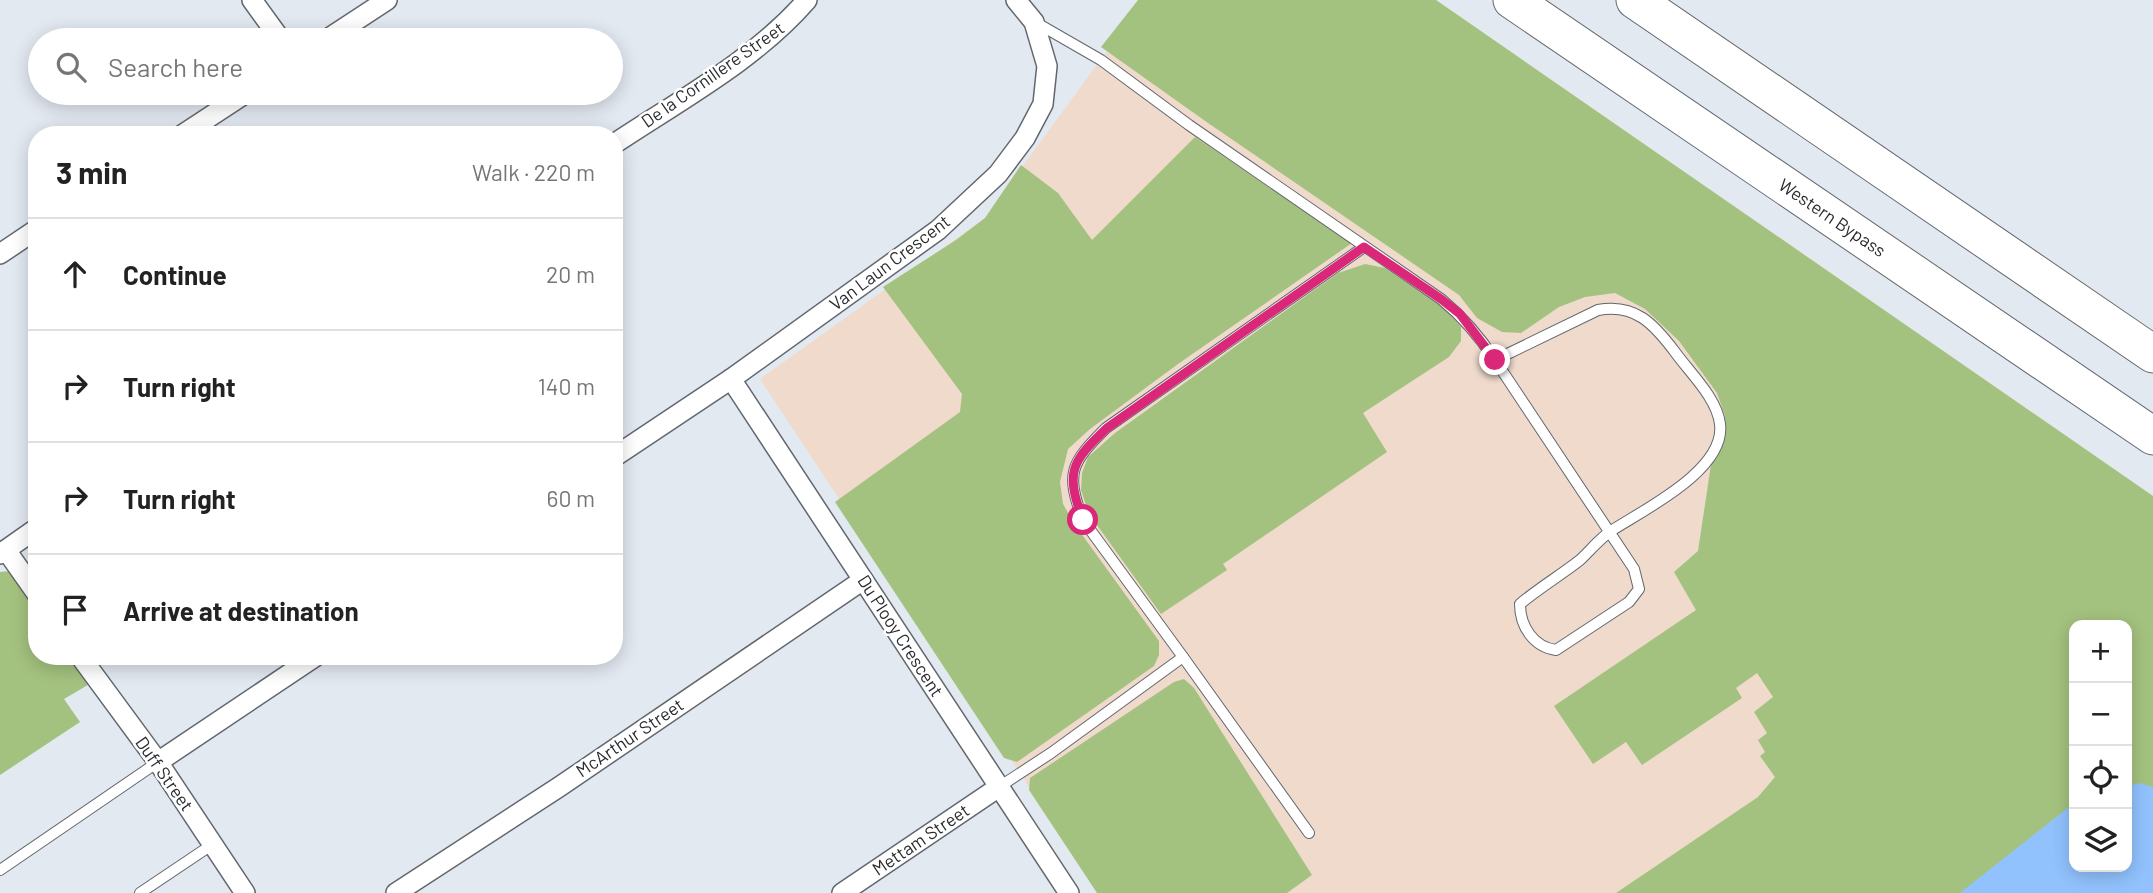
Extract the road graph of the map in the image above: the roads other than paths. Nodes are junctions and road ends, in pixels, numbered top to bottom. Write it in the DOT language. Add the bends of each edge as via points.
graph roads {
  1 [pos="252,0"];
  2 [pos="387,0"];
  3 [pos="807,0"];
  4 [pos="1016,0"];
  5 [pos="1512,0"];
  6 [pos="1634,0"];
  7 [pos="1034,22"];
  8 [pos="272,28"];
  9 [pos="344,28"];
  10 [pos="228,105"];
  11 [pos="196,126"];
  12 [pos="623,138"];
  13 [pos="28,235"];
  14 [pos="1364,247"];
  15 [pos="0,254"];
  16 [pos="2153,354"];
  17 [pos="1495,360"];
  18 [pos="731,379"];
  19 [pos="2153,436"];
  20 [pos="623,451"];
  21 [pos="1609,532"];
  22 [pos="28,534"];
  23 [pos="3,552"];
  24 [pos="863,580"];
  25 [pos="28,583"];
  26 [pos="1182,657"];
  27 [pos="87,665"];
  28 [pos="303,665"];
  29 [pos="158,762"];
  30 [pos="999,787"];
  31 [pos="1309,833"];
  32 [pos="213,845"];
  33 [pos="0,870"];
  34 [pos="140,893"];
  35 [pos="245,893"];
  36 [pos="396,893"];
  37 [pos="842,893"];
  38 [pos="1069,893"];
  1 -- 8 [label="street"];
  2 -- 9 [label="street"];
  3 -- 12 [label="street, De la Cornillere Street" via="789,21 745,56"];
  4 -- 7 [label="street, Van Laun Crescent"];
  5 -- 19 [label="highway, Western Bypass"];
  6 -- 16 [label="highway"];
  7 -- 14 [label="lane" via="1101,60"];
  7 -- 18 [label="street, Van Laun Crescent" via="1047,66 1043,104 998,174 938,230"];
  10 -- 11 [label="street"];
  13 -- 15 [label="street"];
  14 -- 17 [label="lane" via="1460,314"];
  14 -- 26 [label="lane" via="1107,428 1082,452 1073,473 1073,493 1083,520"];
  17 -- 21 [label="lane"];
  17 -- 21 [label="lane" via="1582,316 1616,307 1630,310 1664,337 1706,393 1721,426 1710,456 1676,490"];
  18 -- 20 [label="street, Van Laun Crescent"];
  18 -- 24 [label="street, Du Plooy Crescent"];
  21 -- 21 [label="lane" via="1520,604 1520,617 1543,648 1556,650 1629,602 1639,589 1634,569"];
  22 -- 23 [label="street"];
  23 -- 25 [label="street"];
  24 -- 30 [label="street, Du Plooy Crescent"];
  24 -- 36 [label="street, McArthur Street"];
  26 -- 30 [label="lane"];
  26 -- 31 [label="lane"];
  27 -- 29 [label="street, Duff Street"];
  28 -- 29 [label="street"];
  29 -- 32 [label="street, Duff Street"];
  29 -- 33 [label="lane"];
  30 -- 37 [label="street, Mettam Street"];
  30 -- 38 [label="street, Du Plooy Crescent"];
  32 -- 34 [label="lane"];
  32 -- 35 [label="street, Duff Street"];
}
